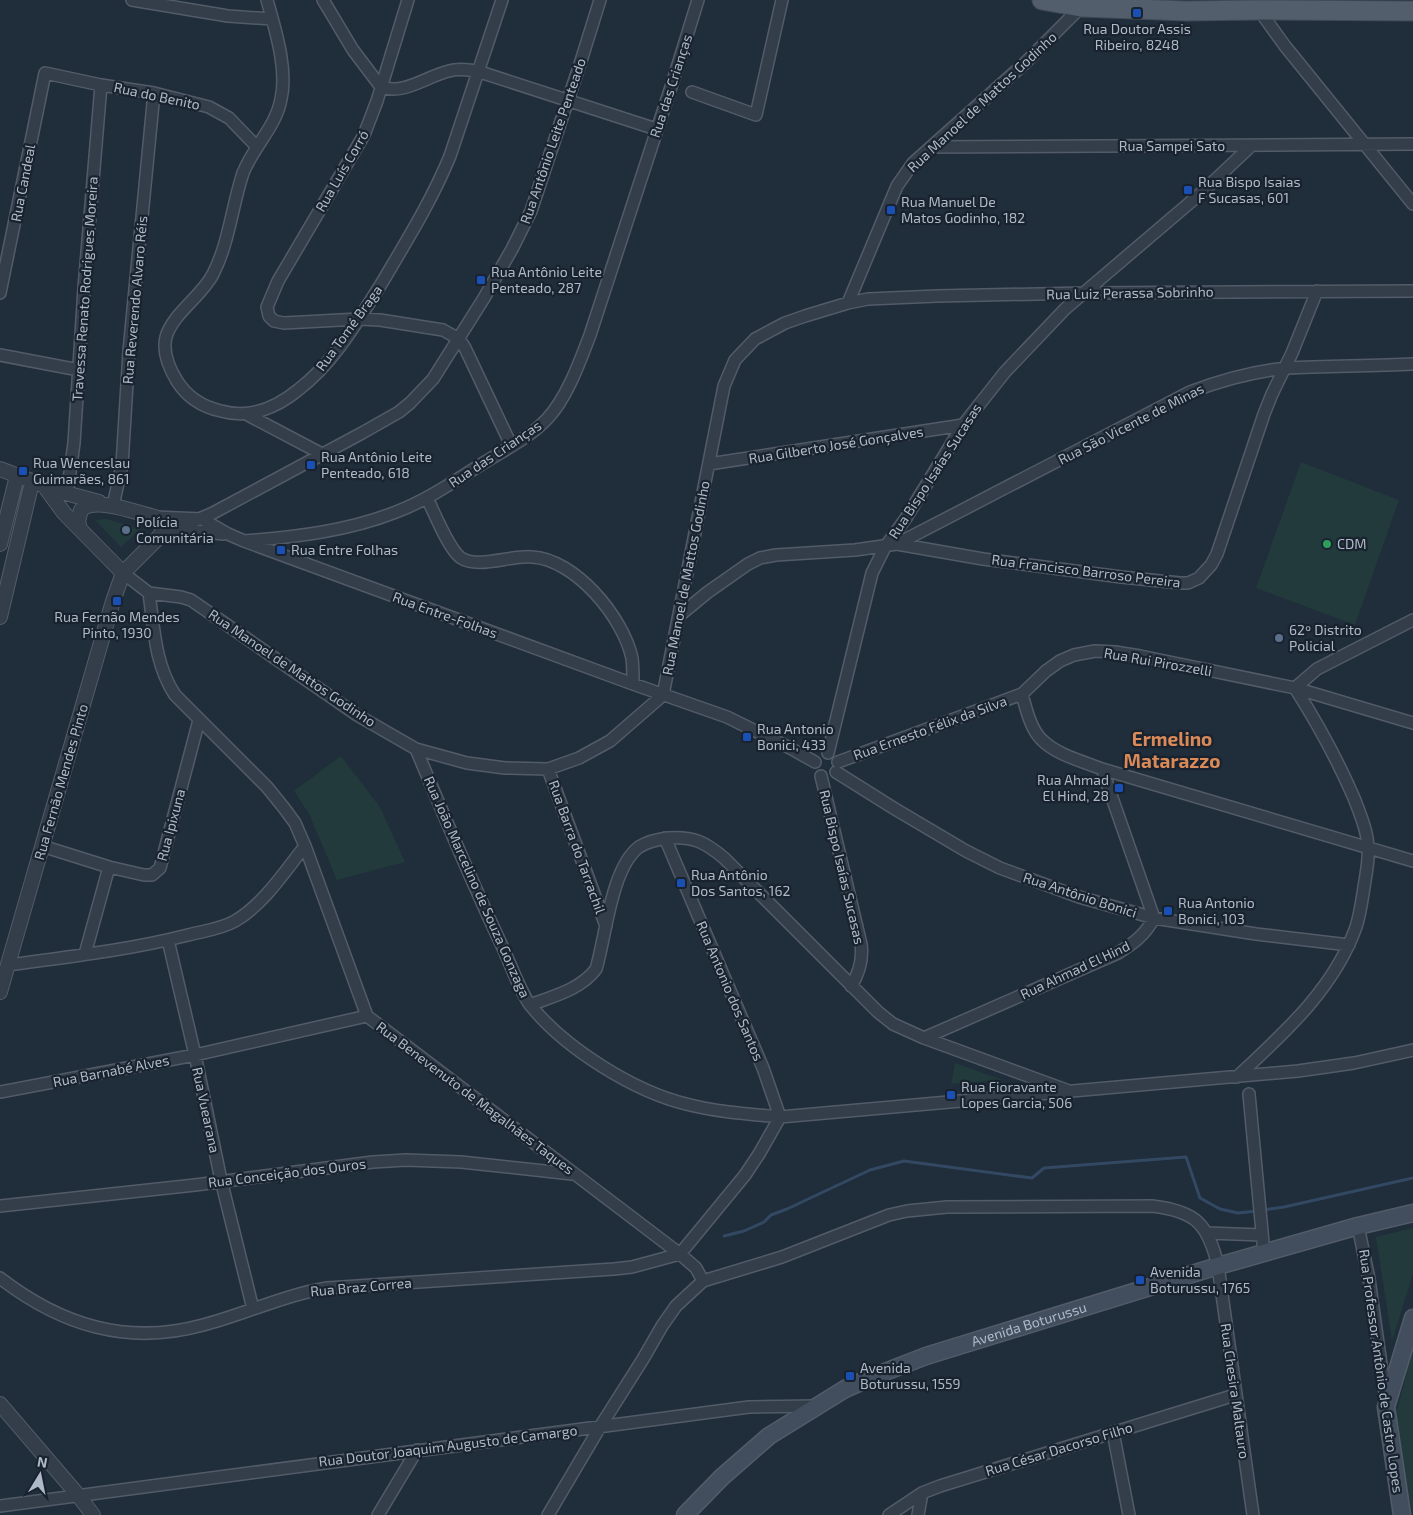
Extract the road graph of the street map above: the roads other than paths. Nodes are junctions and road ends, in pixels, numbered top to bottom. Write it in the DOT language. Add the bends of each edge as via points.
graph roads {
  1 [pos="132,0"];
  2 [pos="267,0"];
  3 [pos="323,0"];
  4 [pos="408,0"];
  5 [pos="502,0"];
  6 [pos="600,0"];
  7 [pos="698,0"];
  8 [pos="782,0"];
  9 [pos="1042,0"];
  10 [pos="1082,7"];
  11 [pos="1259,10"];
  12 [pos="1413,11"];
  13 [pos="272,20"];
  14 [pos="477,70"];
  15 [pos="45,73"];
  16 [pos="102,85"];
  17 [pos="381,87"];
  18 [pos="692,92"];
  19 [pos="154,94"];
  20 [pos="568,100"];
  21 [pos="656,129"];
  22 [pos="1366,144"];
  23 [pos="1413,144"];
  24 [pos="1250,146"];
  25 [pos="257,147"];
  26 [pos="931,147"];
  27 [pos="1413,204"];
  28 [pos="4,252"];
  29 [pos="1413,290"];
  30 [pos="1317,291"];
  31 [pos="0,292"];
  32 [pos="1086,293"];
  33 [pos="848,303"];
  34 [pos="359,319"];
  35 [pos="459,339"];
  36 [pos="0,355"];
  37 [pos="1413,364"];
  38 [pos="1285,368"];
  39 [pos="79,370"];
  40 [pos="248,415"];
  41 [pos="963,425"];
  42 [pos="511,445"];
  43 [pos="322,454"];
  44 [pos="709,464"];
  45 [pos="0,469"];
  46 [pos="17,476"];
  47 [pos="32,482"];
  48 [pos="45,487"];
  49 [pos="67,494"];
  50 [pos="427,498"];
  51 [pos="113,506"];
  52 [pos="155,517"];
  53 [pos="202,519"];
  54 [pos="80,529"];
  55 [pos="178,529"];
  56 [pos="228,534"];
  57 [pos="160,536"];
  58 [pos="244,541"];
  59 [pos="0,544"];
  60 [pos="897,544"];
  61 [pos="885,547"];
  62 [pos="123,573"];
  63 [pos="149,593"];
  64 [pos="680,615"];
  65 [pos="0,617"];
  66 [pos="1413,620"];
  67 [pos="633,684"];
  68 [pos="1295,688"];
  69 [pos="1022,694"];
  70 [pos="663,695"];
  71 [pos="199,720"];
  72 [pos="1413,723"];
  73 [pos="416,750"];
  74 [pos="828,753"];
  75 [pos="815,762"];
  76 [pos="837,767"];
  77 [pos="548,768"];
  78 [pos="1102,770"];
  79 [pos="821,776"];
  80 [pos="665,838"];
  81 [pos="42,846"];
  82 [pos="306,846"];
  83 [pos="1368,848"];
  84 [pos="1413,860"];
  85 [pos="109,867"];
  86 [pos="1154,918"];
  87 [pos="606,926"];
  88 [pos="168,940"];
  89 [pos="1349,945"];
  90 [pos="85,954"];
  91 [pos="8,965"];
  92 [pos="852,986"];
  93 [pos="0,992"];
  94 [pos="530,1004"];
  95 [pos="367,1016"];
  96 [pos="924,1038"];
  97 [pos="1413,1050"];
  98 [pos="195,1055"];
  99 [pos="1236,1077"];
  100 [pos="0,1092"];
  101 [pos="1072,1092"];
  102 [pos="1248,1094"];
  103 [pos="780,1117"];
  104 [pos="574,1174"];
  105 [pos="221,1180"];
  106 [pos="0,1206"];
  107 [pos="1413,1214"];
  108 [pos="1358,1226"];
  109 [pos="1261,1232"];
  110 [pos="1208,1233"];
  111 [pos="1264,1253"];
  112 [pos="680,1254"];
  113 [pos="1218,1266"];
  114 [pos="0,1278"];
  115 [pos="703,1281"];
  116 [pos="253,1308"];
  117 [pos="1413,1318"];
  118 [pos="1236,1395"];
  119 [pos="0,1404"];
  120 [pos="818,1406"];
  121 [pos="1386,1407"];
  122 [pos="600,1427"];
  123 [pos="1113,1432"];
  124 [pos="417,1450"];
  125 [pos="922,1493"];
  126 [pos="78,1495"];
  127 [pos="0,1506"];
  128 [pos="93,1515"];
  129 [pos="378,1515"];
  130 [pos="548,1515"];
  131 [pos="685,1515"];
  132 [pos="889,1515"];
  133 [pos="918,1515"];
  134 [pos="1129,1515"];
  135 [pos="1253,1515"];
  136 [pos="1402,1515"];
  1 -- 13 [label="street"];
  2 -- 13 [label="street, Rua Tomé Braga"];
  3 -- 17 [label="street"];
  4 -- 17 [label="street, Rua Luís Corró"];
  5 -- 14 [label="street, Rua Tomé Braga"];
  6 -- 20 [label="street, Rua Antônio Leite Penteado"];
  7 -- 21 [label="street, Rua das Crianças"];
  8 -- 18 [label="street" via="756,115"];
  9 -- 10 [label="main road"];
  10 -- 11 [label="main road"];
  10 -- 26 [label="street, Rua Manoel de Mattos Godinho"];
  11 -- 12 [label="main road"];
  11 -- 22 [label="street"];
  13 -- 25 [label="street, Rua Tomé Braga" via="281,60 282,97 270,128"];
  14 -- 17 [label="street" via="450,70 394,90"];
  14 -- 20 [label="street"];
  14 -- 34 [label="street, Rua Tomé Braga" via="440,180"];
  15 -- 16 [label="street, Rua do Benito"];
  15 -- 28 [label="street, Rua Candeal"];
  16 -- 19 [label="street, Rua do Benito"];
  16 -- 39 [label="street, Travessa Renato Rodrigues Moreira"];
  17 -- 34 [label="street, Rua Luís Corró" via="359,146 283,273 267,307 268,316 284,323"];
  19 -- 25 [label="street, Rua do Benito" via="195,102 220,112"];
  19 -- 51 [label="street, Rua Reverendo Alvaro Réis" via="129,350 122,465"];
  20 -- 21 [label="street"];
  20 -- 35 [label="street, Rua Antônio Leite Penteado" via="530,211 512,249"];
  21 -- 42 [label="street, Rua das Crianças" via="590,335 577,366 547,418"];
  22 -- 23 [label="street, Rua Sampei Sato"];
  22 -- 24 [label="street, Rua Sampei Sato"];
  22 -- 27 [label="street"];
  24 -- 26 [label="street, Rua Sampei Sato"];
  24 -- 32 [label="street, Rua Bispo Isaías Sucasas"];
  25 -- 40 [label="street, Rua Tomé Braga" via="244,172 214,273 172,326 165,342 170,370 185,392 212,409"];
  26 -- 33 [label="street, Rua Manoel de Mattos Godinho" via="913,163 897,186"];
  28 -- 31 [label="street, Rua Candeal"];
  29 -- 30 [label="street, Rua Luiz Perassa Sobrinho"];
  30 -- 32 [label="street, Rua Luiz Perassa Sobrinho"];
  30 -- 38 [label="street, Rua Francisco Barroso Pereira"];
  32 -- 33 [label="street, Rua Luiz Perassa Sobrinho" via="900,297"];
  32 -- 41 [label="street, Rua Bispo Isaías Sucasas" via="1053,320 1015,360"];
  33 -- 44 [label="street, Rua Manoel de Mattos Godinho" via="785,323 755,339 735,360 724,386"];
  34 -- 35 [label="street" via="435,328"];
  34 -- 40 [label="street, Rua Tomé Braga" via="333,355 299,390 278,404"];
  35 -- 42 [label="street"];
  35 -- 43 [label="street, Rua Antônio Leite Penteado" via="433,379 410,403"];
  36 -- 39 [label="street"];
  37 -- 38 [label="street, Rua São Vicente de Minas"];
  38 -- 60 [label="street, Rua São Vicente de Minas" via="1222,381 1190,392"];
  38 -- 60 [label="street, Rua Francisco Barroso Pereira" via="1264,414 1217,554 1204,574 1192,582 1112,576"];
  39 -- 49 [label="street, Travessa Renato Rodrigues Moreira"];
  40 -- 43 [label="street"];
  41 -- 44 [label="street, Rua Gilberto José Gonçalves"];
  41 -- 61 [label="street, Rua Bispo Isaías Sucasas"];
  42 -- 50 [label="street, Rua das Crianças"];
  43 -- 53 [label="street, Rua Antônio Leite Penteado"];
  44 -- 64 [label="street, Rua Manoel de Mattos Godinho"];
  45 -- 46 [label="street"];
  46 -- 47 [label="street"];
  46 -- 59 [label="street"];
  47 -- 48 [label="street"];
  47 -- 65 [label="street"];
  48 -- 49 [label="street"];
  48 -- 54 [label="street"];
  49 -- 51 [label="street"];
  50 -- 58 [label="street, Rua das Crianças" via="397,512 345,528"];
  50 -- 67 [label="street" via="459,557 476,563 522,556 546,559 584,583 608,609 626,642 632,658"];
  51 -- 52 [label="street"];
  51 -- 54 [label="street" via="85,506 79,515"];
  52 -- 53 [label="street"];
  52 -- 57 [label="street" via="162,524"];
  53 -- 55 [label="street, Rua Antônio Leite Penteado"];
  53 -- 56 [label="street, Rua Entre-Folhas"];
  54 -- 62 [label="street"];
  55 -- 56 [label="street, Rua Entre-Folhas"];
  55 -- 57 [label="street, Rua Antônio Leite Penteado"];
  56 -- 58 [label="street, Rua Entre-Folhas"];
  57 -- 62 [label="street"];
  58 -- 67 [label="street, Rua Entre-Folhas"];
  60 -- 61 [label="street, Rua Francisco Barroso Pereira"];
  61 -- 64 [label="street, Rua Francisco Barroso Pereira" via="776,554 760,558 731,575"];
  61 -- 74 [label="street, Rua Bispo Isaías Sucasas" via="868,587"];
  62 -- 63 [label="street"];
  62 -- 81 [label="street, Rua Fernão Mendes Pinto"];
  63 -- 71 [label="street, Rua Benevenuto de Magalhães Taques" via="162,672 175,695"];
  63 -- 73 [label="street, Rua Manoel de Mattos Godinho" via="190,600 357,715"];
  64 -- 70 [label="street, Rua Manoel de Mattos Godinho"];
  66 -- 68 [label="street" via="1317,669"];
  67 -- 70 [label="street, Rua Entre-Folhas"];
  68 -- 69 [label="street, Rua Rui Pirozzelli" via="1140,656 1096,652 1060,661"];
  68 -- 72 [label="street, Rua Rui Pirozzelli"];
  68 -- 83 [label="street" via="1341,769 1359,810"];
  69 -- 76 [label="street, Rua Ernesto Félix da Silva"];
  69 -- 78 [label="street" via="1041,740 1055,750"];
  70 -- 75 [label="street" via="726,717"];
  70 -- 77 [label="street, Rua Manoel de Mattos Godinho" via="610,741 579,758"];
  71 -- 82 [label="street, Rua Benevenuto de Magalhães Taques" via="284,808"];
  71 -- 85 [label="street, Rua Ipixuna" via="160,868 148,876"];
  73 -- 77 [label="street, Rua Manoel de Mattos Godinho" via="467,763 505,768"];
  73 -- 94 [label="street, Rua João Marcelino de Souza Gonzaga"];
  74 -- 75 [label="street" via="817,757"];
  74 -- 76 [label="street, Rua Antônio Bonici"];
  75 -- 79 [label="street" via="814,768"];
  76 -- 79 [label="street" via="826,777"];
  76 -- 86 [label="street, Rua Antônio Bonici" via="895,809 966,852 1079,897"];
  77 -- 87 [label="street, Rua Barra do Tarrachil"];
  78 -- 83 [label="street"];
  78 -- 86 [label="street"];
  79 -- 92 [label="street, Rua Bispo Isaías Sucasas" via="861,944 860,970"];
  80 -- 87 [label="street" via="644,845 631,855 617,884"];
  80 -- 92 [label="street" via="695,839 715,851"];
  80 -- 103 [label="street, Rua Antonio dos Santos" via="763,1068"];
  81 -- 85 [label="street, Rua Ipixuna"];
  81 -- 91 [label="street, Rua Fernão Mendes Pinto"];
  82 -- 88 [label="street" via="251,910 222,927"];
  82 -- 95 [label="street, Rua Benevenuto de Magalhães Taques"];
  83 -- 84 [label="street"];
  83 -- 89 [label="street" via="1362,902"];
  85 -- 90 [label="street"];
  86 -- 89 [label="street, Rua Antônio Bonici"];
  86 -- 96 [label="street, Rua Ahmad El Hind" via="1147,932 1118,953"];
  87 -- 94 [label="street" via="596,969 589,978"];
  88 -- 90 [label="street"];
  88 -- 98 [label="street, Rua Vuearana"];
  89 -- 99 [label="street" via="1314,1000"];
  90 -- 91 [label="street"];
  91 -- 93 [label="street, Rua Fernão Mendes Pinto"];
  92 -- 96 [label="street" via="893,1024"];
  94 -- 103 [label="street, Rua João Marcelino de Souza Gonzaga" via="572,1045 615,1075 653,1093 714,1110"];
  95 -- 98 [label="street, Rua Barnabé Alves"];
  95 -- 104 [label="street, Rua Benevenuto de Magalhães Taques"];
  96 -- 101 [label="street"];
  97 -- 99 [label="street, Rua João Marcelino de Souza Gonzaga" via="1298,1071"];
  98 -- 100 [label="street, Rua Barnabé Alves"];
  98 -- 105 [label="street, Rua Vuearana"];
  99 -- 101 [label="street, Rua João Marcelino de Souza Gonzaga"];
  101 -- 103 [label="street, Rua João Marcelino de Souza Gonzaga"];
  102 -- 109 [label="street"];
  103 -- 112 [label="street" via="745,1175"];
  104 -- 105 [label="street, Rua Conceição dos Ouros" via="461,1162 406,1160"];
  104 -- 112 [label="street, Rua Benevenuto de Magalhães Taques"];
  105 -- 106 [label="street, Rua Conceição dos Ouros"];
  105 -- 116 [label="street, Rua Vuearana"];
  107 -- 108 [label="main road, Avenida Boturussu"];
  108 -- 111 [label="main road, Avenida Boturussu"];
  108 -- 121 [label="street, Rua Professor Antônio de Castro Lopes" via="1369,1279"];
  109 -- 110 [label="street"];
  109 -- 111 [label="street"];
  110 -- 113 [label="street"];
  110 -- 115 [label="street" via="1185,1214 1152,1206 907,1211 782,1257"];
  111 -- 113 [label="main road, Avenida Boturussu"];
  112 -- 115 [label="street, Rua Benevenuto de Magalhães Taques" via="696,1268"];
  112 -- 116 [label="street, Rua Braz Correa" via="614,1269 327,1288"];
  113 -- 118 [label="street, Rua Chesira Maltauro"];
  113 -- 120 [label="main road, Avenida Boturussu" via="926,1356 845,1389"];
  114 -- 116 [label="street, Rua Braz Correa" via="56,1313 126,1333 182,1330"];
  115 -- 122 [label="street" via="676,1306"];
  117 -- 121 [label="main road"];
  118 -- 123 [label="street, Rua César Dacorso Filho"];
  118 -- 135 [label="street, Rua Chesira Maltauro"];
  119 -- 126 [label="street"];
  120 -- 122 [label="street, Rua Doutor Joaquim Augusto de Camargo" via="749,1407"];
  120 -- 131 [label="main road, Avenida Boturussu" via="769,1436"];
  121 -- 136 [label="main road, Rua Professor Antônio de Castro Lopes"];
  122 -- 124 [label="street, Rua Doutor Joaquim Augusto de Camargo"];
  122 -- 130 [label="street"];
  123 -- 125 [label="street, Rua César Dacorso Filho"];
  123 -- 134 [label="street"];
  124 -- 126 [label="street, Rua Doutor Joaquim Augusto de Camargo"];
  124 -- 129 [label="street"];
  125 -- 132 [label="street, Rua César Dacorso Filho"];
  125 -- 133 [label="street"];
  126 -- 127 [label="street, Rua Doutor Joaquim Augusto de Camargo"];
  126 -- 128 [label="street"];
}
